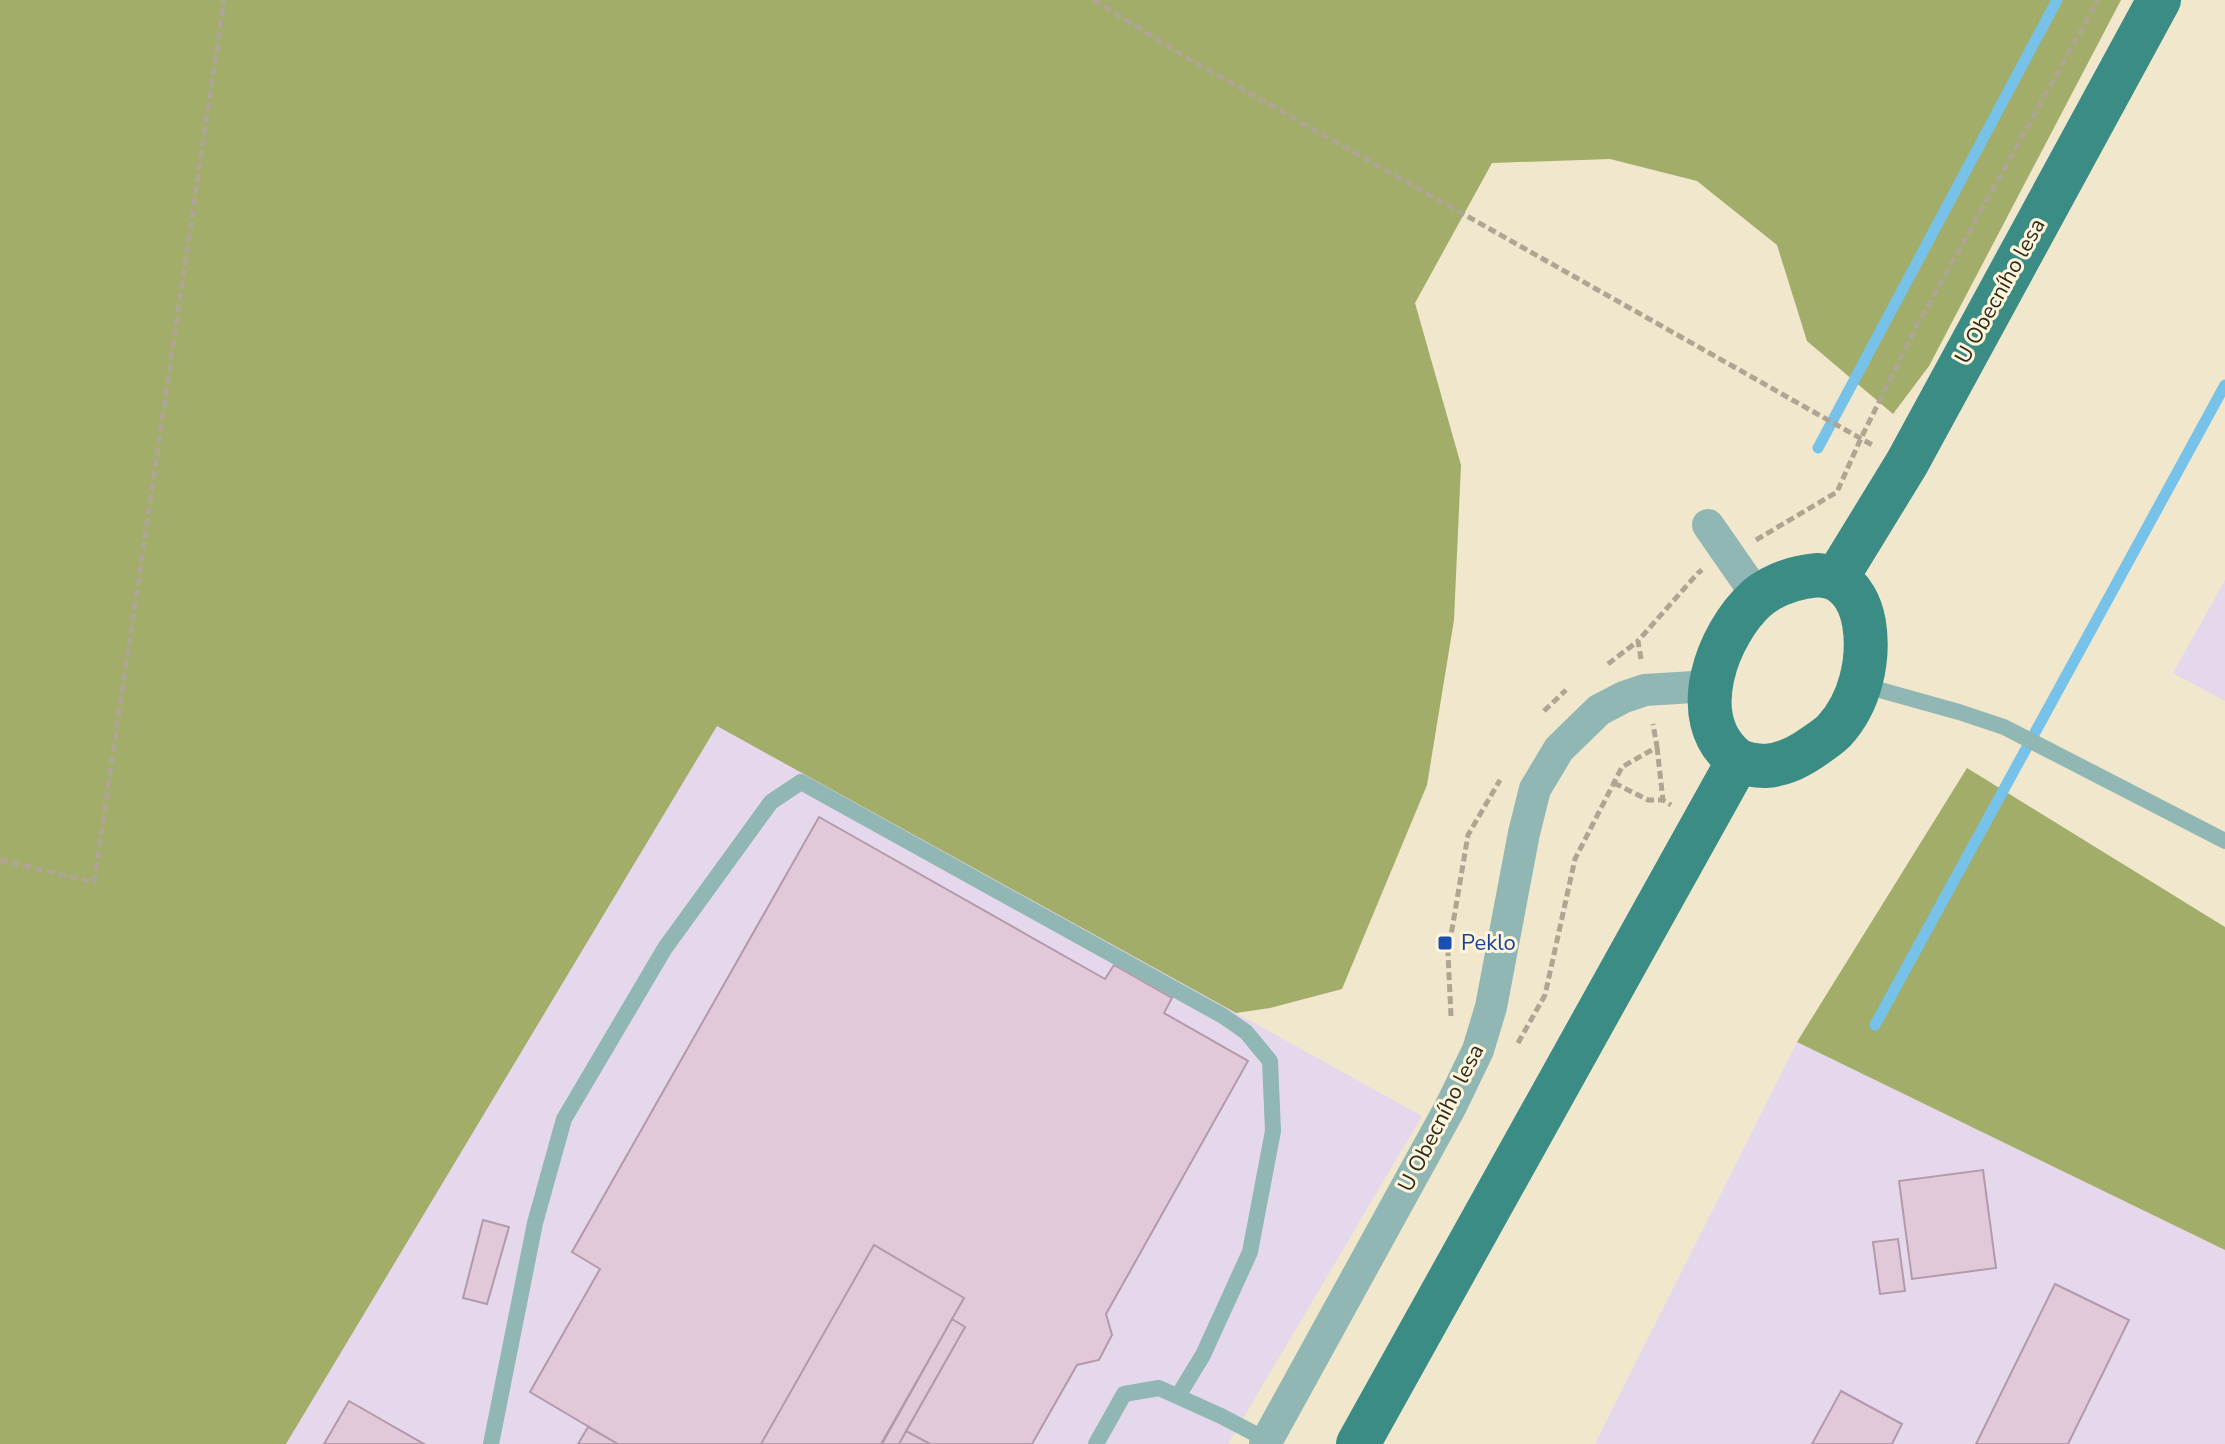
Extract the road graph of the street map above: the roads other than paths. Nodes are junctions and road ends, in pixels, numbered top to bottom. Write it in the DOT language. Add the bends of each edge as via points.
graph roads {
  1 [pos="2159,0"];
  2 [pos="1708,525"];
  3 [pos="1836,579"];
  4 [pos="1758,597"];
  5 [pos="1861,685"];
  6 [pos="1710,686"];
  7 [pos="1738,761"];
  8 [pos="2225,841"];
  9 [pos="1178,1396"];
  10 [pos="1266,1442"];
  11 [pos="491,1444"];
  12 [pos="1096,1444"];
  13 [pos="1358,1444"];
  1 -- 3 [label="main road, U Obecního lesa" via="1907,463"];
  2 -- 4 [label="street"];
  3 -- 4 [label="main road" via="1796,577"];
  3 -- 5 [label="main road" via="1862,608 1866,632"];
  4 -- 6 [label="main road" via="1736,620"];
  5 -- 7 [label="main road" via="1833,732 1797,758 1779,765"];
  5 -- 8 [label="lane" via="2004,727"];
  6 -- 7 [label="main road" via="1712,721 1721,743"];
  6 -- 10 [label="street, U Obecního lesa" via="1645,690 1599,710 1559,749 1535,789 1478,1050"];
  7 -- 13 [label="main road"];
  9 -- 10 [label="lane"];
  9 -- 11 [label="lane" via="1203,1355 1250,1252 1273,1131 1270,1061 1246,1032 1223,1016 801,782 771,802 665,948 564,1119 535,1223"];
  9 -- 12 [label="lane" via="1159,1388 1124,1394"];
}
